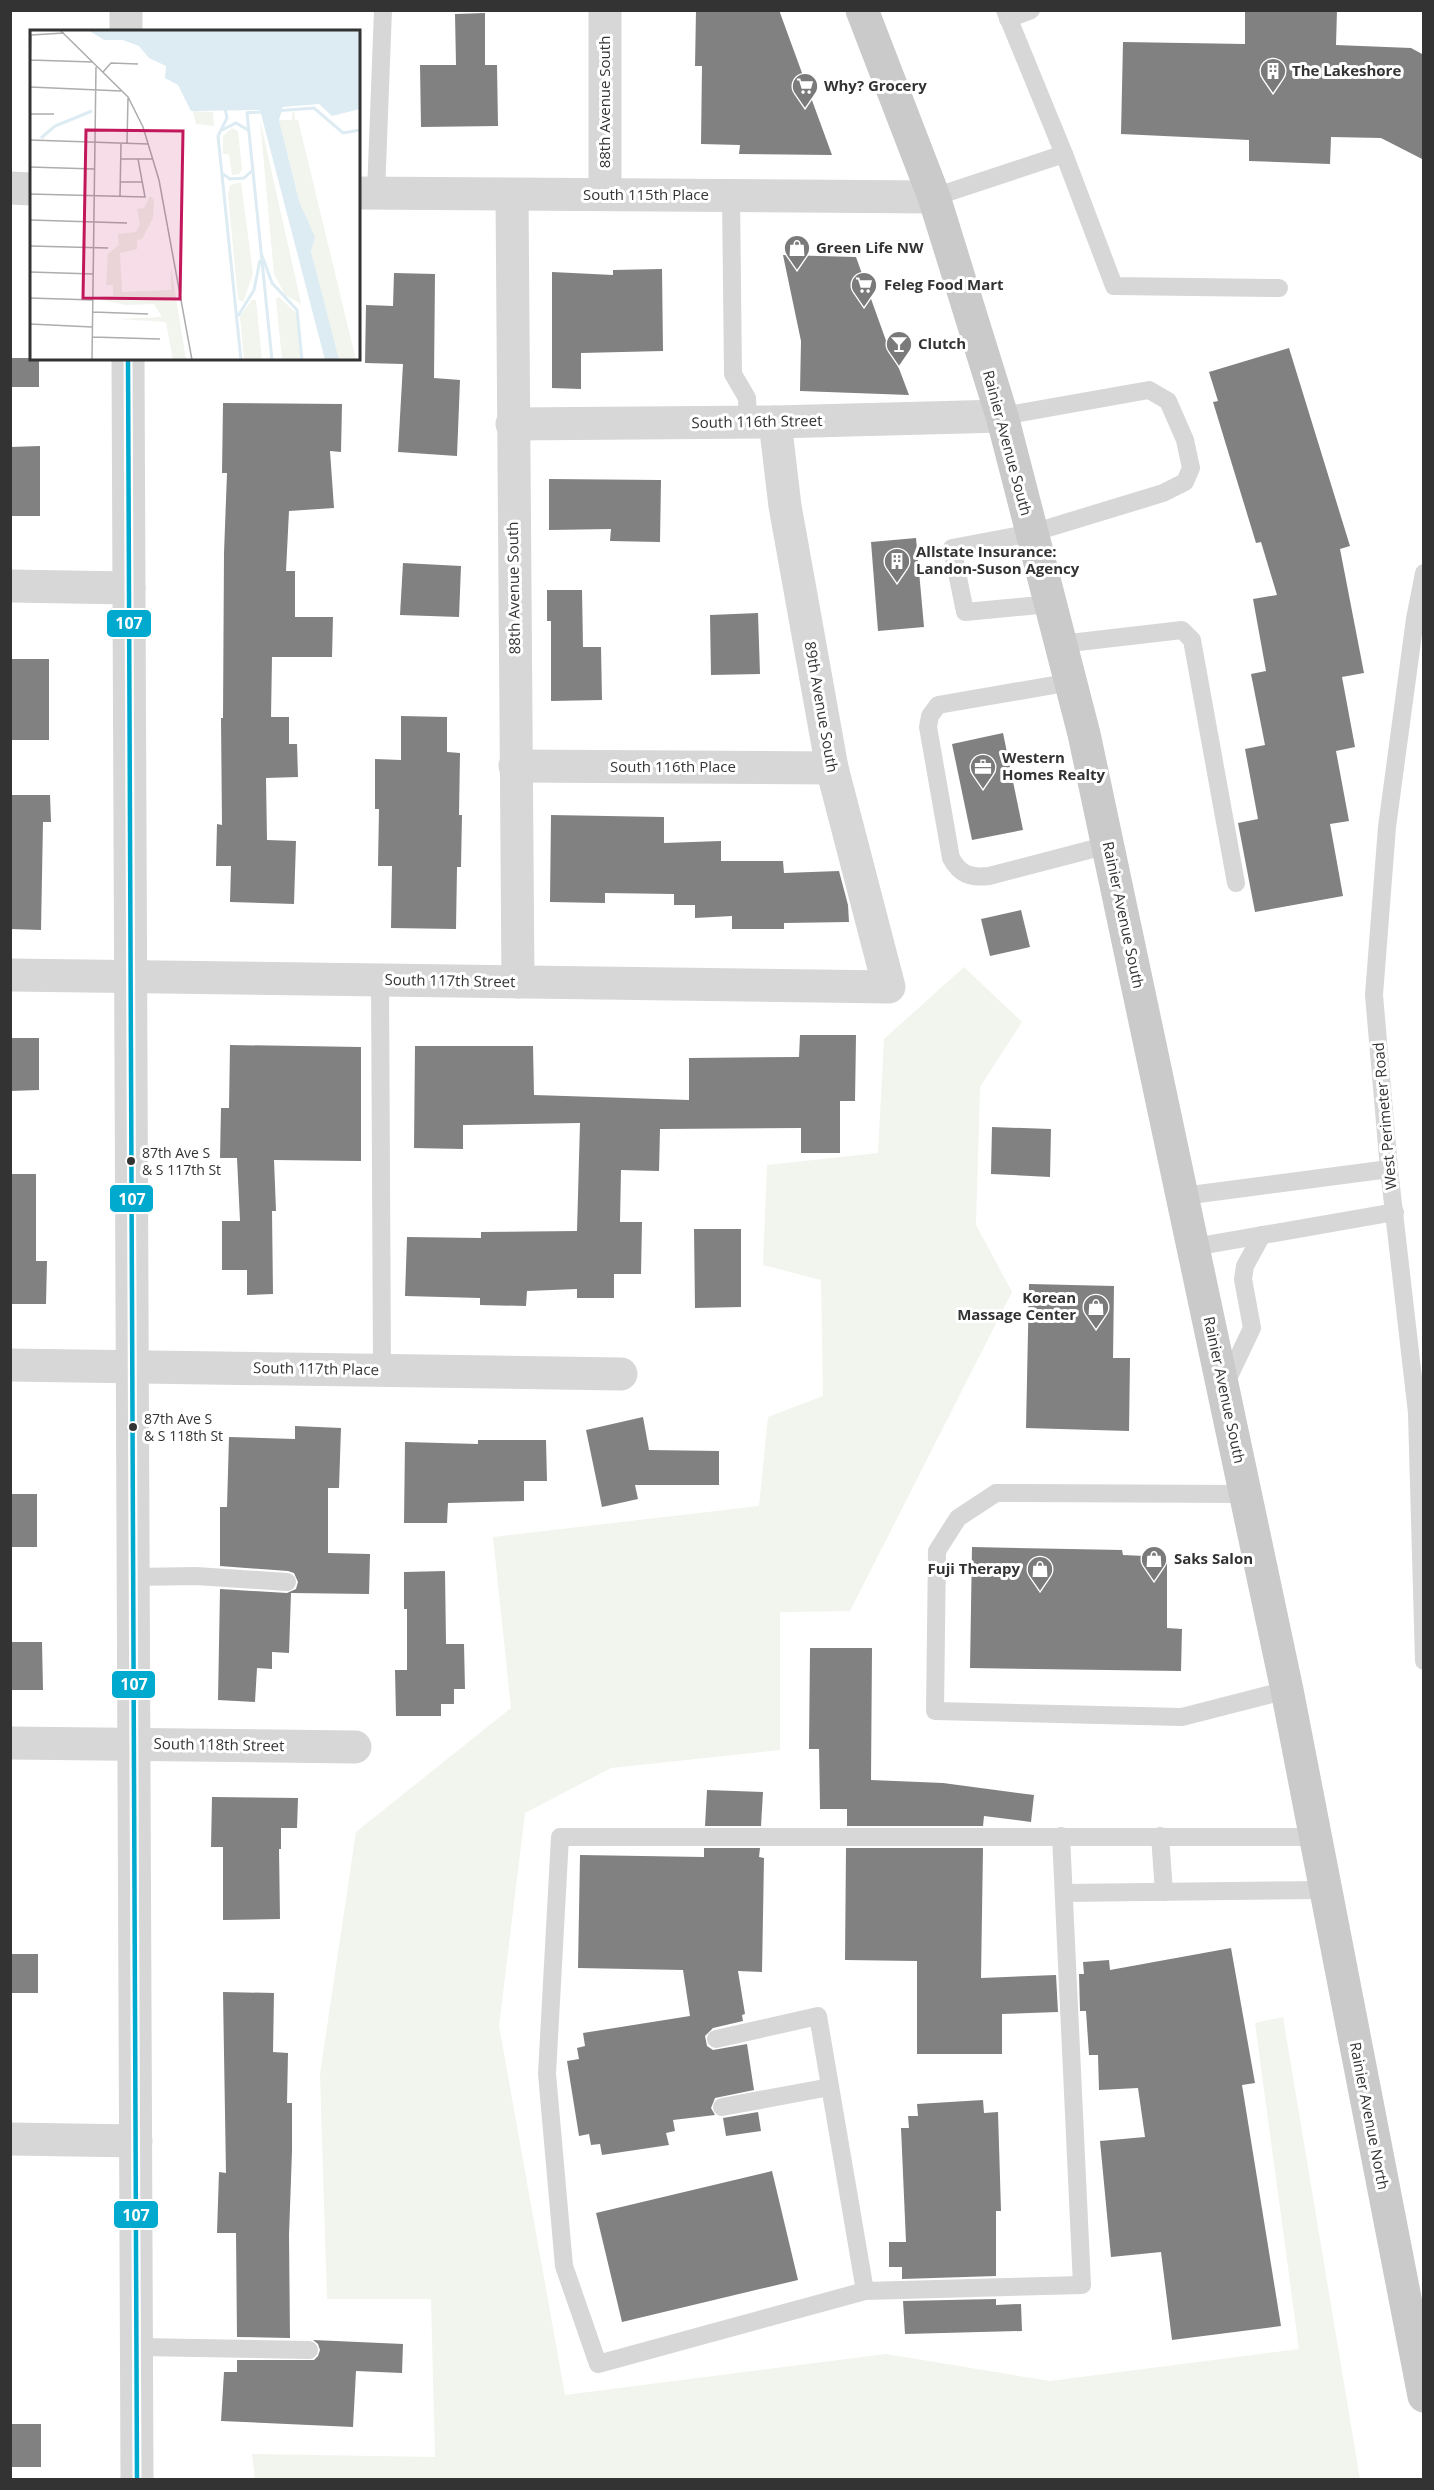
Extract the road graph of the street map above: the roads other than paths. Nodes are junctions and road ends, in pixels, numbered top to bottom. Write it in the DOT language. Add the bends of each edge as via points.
graph roads {
  1 [pos="126,10"];
  2 [pos="383,10"];
  3 [pos="605,10"];
  4 [pos="862,10"];
  5 [pos="1031,10"];
  6 [pos="1006,15"];
  7 [pos="126,30"];
  8 [pos="1064,154"];
  9 [pos="10,188"];
  10 [pos="30,189"];
  11 [pos="367,193"];
  12 [pos="605,194"];
  13 [pos="512,195"];
  14 [pos="731,195"];
  15 [pos="934,197"];
  16 [pos="1279,288"];
  17 [pos="128,360"];
  18 [pos="1002,416"];
  19 [pos="762,422"];
  20 [pos="512,424"];
  21 [pos="1032,534"];
  22 [pos="1424,573"];
  23 [pos="10,586"];
  24 [pos="129,588"];
  25 [pos="1050,604"];
  26 [pos="1061,644"];
  27 [pos="1071,682"];
  28 [pos="515,766"];
  29 [pos="832,768"];
  30 [pos="1108,845"];
  31 [pos="1236,883"];
  32 [pos="10,975"];
  33 [pos="130,977"];
  34 [pos="380,980"];
  35 [pos="518,982"];
  36 [pos="889,987"];
  37 [pos="1389,1169"];
  38 [pos="1183,1196"];
  39 [pos="1395,1212"];
  40 [pos="1262,1235"];
  41 [pos="1194,1247"];
  42 [pos="10,1365"];
  43 [pos="132,1366"];
  44 [pos="382,1370"];
  45 [pos="621,1374"];
  46 [pos="1223,1388"];
  47 [pos="1421,1476"];
  48 [pos="1246,1494"];
  49 [pos="134,1577"];
  50 [pos="287,1582"];
  51 [pos="1424,1661"];
  52 [pos="1287,1690"];
  53 [pos="10,1743"];
  54 [pos="134,1744"];
  55 [pos="355,1747"];
  56 [pos="1061,1836"];
  57 [pos="1160,1836"];
  58 [pos="1314,1837"];
  59 [pos="1324,1890"];
  60 [pos="1164,1892"];
  61 [pos="1064,1893"];
  62 [pos="716,2039"];
  63 [pos="830,2087"];
  64 [pos="722,2107"];
  65 [pos="10,2139"];
  66 [pos="136,2141"];
  67 [pos="865,2291"];
  68 [pos="137,2347"];
  69 [pos="309,2350"];
  70 [pos="1424,2396"];
  71 [pos="137,2480"];
  1 -- 7 [label="street"];
  2 -- 11 [label="lane"];
  3 -- 12 [label="street, 88th Avenue South"];
  4 -- 15 [label="main road, Rainier Avenue South"];
  5 -- 6 [label="lane"];
  6 -- 8 [label="lane"];
  8 -- 15 [label="lane"];
  8 -- 16 [label="lane" via="1114,286"];
  9 -- 10 [label="street"];
  11 -- 13 [label="street, South 115th Place"];
  12 -- 13 [label="street, South 115th Place"];
  12 -- 14 [label="street, South 115th Place"];
  13 -- 20 [label="street, 88th Avenue South"];
  14 -- 15 [label="street, South 115th Place"];
  14 -- 19 [label="lane" via="733,374"];
  15 -- 18 [label="main road, Rainier Avenue South"];
  17 -- 24 [label="street"];
  18 -- 19 [label="street, South 116th Street"];
  18 -- 21 [label="main road, Rainier Avenue South"];
  18 -- 21 [label="lane" via="1149,390 1168,401 1185,440 1191,468 1185,482 1163,493"];
  19 -- 20 [label="street, South 116th Street"];
  19 -- 29 [label="street, 89th Avenue South" via="785,506"];
  20 -- 28 [label="street, 88th Avenue South"];
  21 -- 25 [label="main road, Rainier Avenue South"];
  21 -- 25 [label="lane" via="952,548 965,612"];
  22 -- 37 [label="lane, West Perimeter Road" via="1387,827 1374,995"];
  23 -- 24 [label="street"];
  24 -- 33 [label="street"];
  25 -- 26 [label="main road, Rainier Avenue South"];
  26 -- 27 [label="main road, Rainier Avenue South"];
  26 -- 31 [label="lane" via="1182,630 1192,640"];
  27 -- 30 [label="main road, Rainier Avenue South"];
  27 -- 30 [label="lane" via="938,705 930,716 928,727 951,858 961,872 977,877"];
  28 -- 29 [label="street, South 116th Place"];
  28 -- 35 [label="street, 88th Avenue South"];
  29 -- 36 [label="street, 89th Avenue South"];
  30 -- 38 [label="main road, Rainier Avenue South"];
  32 -- 33 [label="street, South 117th Street"];
  33 -- 34 [label="street, South 117th Street"];
  33 -- 43 [label="street"];
  34 -- 35 [label="street, South 117th Street"];
  34 -- 44 [label="lane"];
  35 -- 36 [label="street, South 117th Street"];
  37 -- 38 [label="lane"];
  37 -- 39 [label="lane, West Perimeter Road"];
  38 -- 41 [label="main road, Rainier Avenue South"];
  39 -- 40 [label="lane"];
  39 -- 47 [label="lane, West Perimeter Road"];
  40 -- 41 [label="lane"];
  40 -- 46 [label="lane" via="1245,1266 1243,1279 1252,1328"];
  41 -- 46 [label="main road, Rainier Avenue South"];
  42 -- 43 [label="street, South 117th Place"];
  43 -- 44 [label="street, South 117th Place"];
  43 -- 49 [label="street"];
  44 -- 45 [label="street, South 117th Place"];
  46 -- 48 [label="main road, Rainier Avenue South"];
  47 -- 51 [label="lane, West Perimeter Road"];
  48 -- 52 [label="main road, Rainier Avenue South"];
  48 -- 52 [label="lane" via="996,1493 958,1518 937,1551 935,1711 1182,1717"];
  49 -- 50 [label="lane" via="196,1576"];
  49 -- 54 [label="street"];
  52 -- 58 [label="main road, Rainier Avenue South"];
  53 -- 54 [label="street, South 118th Street"];
  54 -- 55 [label="street, South 118th Street"];
  54 -- 66 [label="street"];
  56 -- 57 [label="lane"];
  56 -- 61 [label="lane"];
  56 -- 67 [label="lane" via="560,1837 547,2074 564,2266 598,2364"];
  57 -- 58 [label="lane"];
  57 -- 60 [label="lane"];
  58 -- 59 [label="main road, Rainier Avenue North"];
  59 -- 60 [label="lane"];
  59 -- 70 [label="main road, Rainier Avenue North"];
  60 -- 61 [label="lane"];
  61 -- 67 [label="lane" via="1082,2284"];
  62 -- 63 [label="lane" via="818,2016"];
  63 -- 64 [label="lane"];
  63 -- 67 [label="lane"];
  65 -- 66 [label="street"];
  66 -- 68 [label="street"];
  68 -- 69 [label="lane"];
  68 -- 71 [label="street"];
}
